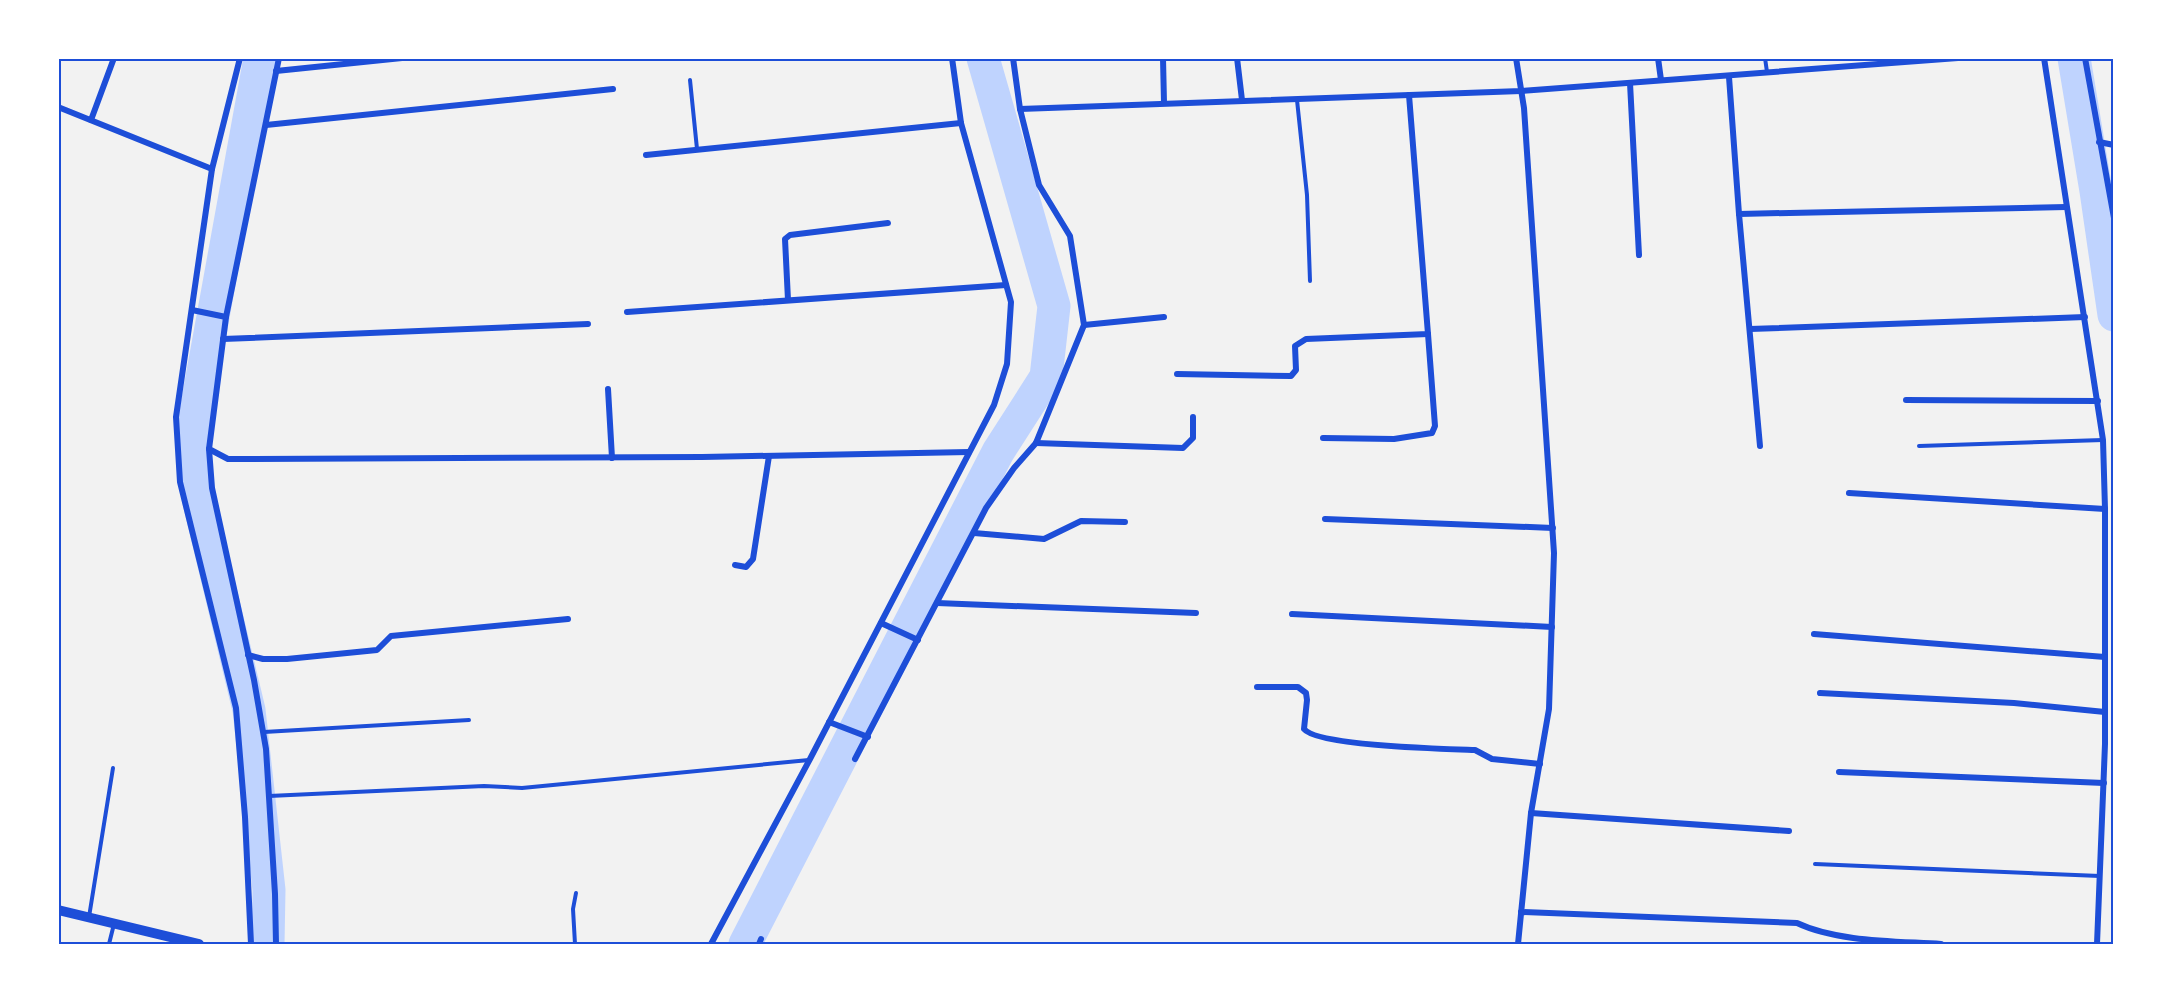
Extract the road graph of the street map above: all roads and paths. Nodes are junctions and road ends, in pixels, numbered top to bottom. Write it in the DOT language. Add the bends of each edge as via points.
graph roads {
  1 [pos="114,58"];
  2 [pos="240,58"];
  3 [pos="279,58"];
  4 [pos="402,58"];
  5 [pos="952,58"];
  6 [pos="1013,58"];
  7 [pos="1162,58"];
  8 [pos="1237,58"];
  9 [pos="1516,58"];
  10 [pos="1658,58"];
  11 [pos="1765,58"];
  12 [pos="1958,58"];
  13 [pos="2044,58"];
  14 [pos="2085,58"];
  15 [pos="1888,61"];
  16 [pos="276,71"];
  17 [pos="1767,73"];
  18 [pos="1729,77"];
  19 [pos="690,80"];
  20 [pos="1660,80"];
  21 [pos="1630,83"];
  22 [pos="613,89"];
  23 [pos="1521,91"];
  24 [pos="1409,95"];
  25 [pos="1242,100"];
  26 [pos="1297,100"];
  27 [pos="1164,103"];
  28 [pos="58,107"];
  29 [pos="1020,109"];
  30 [pos="91,120"];
  31 [pos="961,123"];
  32 [pos="266,125"];
  33 [pos="2099,142"];
  34 [pos="2114,145"];
  35 [pos="698,150"];
  36 [pos="646,155"];
  37 [pos="212,169"];
  38 [pos="2066,207"];
  39 [pos="1739,214"];
  40 [pos="2114,218"];
  41 [pos="888,223"];
  42 [pos="1639,255"];
  43 [pos="1310,281"];
  44 [pos="1006,285"];
  45 [pos="788,300"];
  46 [pos="192,310"];
  47 [pos="627,312"];
  48 [pos="226,317"];
  49 [pos="1164,317"];
  50 [pos="2085,317"];
  51 [pos="588,324"];
  52 [pos="1084,325"];
  53 [pos="1750,329"];
  54 [pos="1428,334"];
  55 [pos="223,339"];
  56 [pos="1177,374"];
  57 [pos="608,388"];
  58 [pos="1906,400"];
  59 [pos="2098,401"];
  60 [pos="1193,417"];
  61 [pos="1323,438"];
  62 [pos="2103,440"];
  63 [pos="1036,443"];
  64 [pos="1760,446"];
  65 [pos="1919,446"];
  66 [pos="209,449"];
  67 [pos="969,452"];
  68 [pos="769,456"];
  69 [pos="612,458"];
  70 [pos="1849,493"];
  71 [pos="2105,509"];
  72 [pos="1325,519"];
  73 [pos="1125,522"];
  74 [pos="1553,528"];
  75 [pos="974,534"];
  76 [pos="735,565"];
  77 [pos="937,603"];
  78 [pos="1196,613"];
  79 [pos="1292,614"];
  80 [pos="568,619"];
  81 [pos="881,622"];
  82 [pos="1551,627"];
  83 [pos="1814,634"];
  84 [pos="918,640"];
  85 [pos="248,655"];
  86 [pos="2105,657"];
  87 [pos="1257,687"];
  88 [pos="1821,693"];
  89 [pos="2105,712"];
  90 [pos="469,720"];
  91 [pos="829,722"];
  92 [pos="263,732"];
  93 [pos="868,737"];
  94 [pos="810,759"];
  95 [pos="855,759"];
  96 [pos="1540,765"];
  97 [pos="113,768"];
  98 [pos="1839,772"];
  99 [pos="2104,783"];
  100 [pos="268,796"];
  101 [pos="1531,813"];
  102 [pos="1789,831"];
  103 [pos="1815,864"];
  104 [pos="2100,876"];
  105 [pos="576,893"];
  106 [pos="58,910"];
  107 [pos="1521,912"];
  108 [pos="88,917"];
  109 [pos="114,924"];
  110 [pos="109,945"];
  111 [pos="199,945"];
  112 [pos="251,945"];
  113 [pos="276,945"];
  114 [pos="575,945"];
  115 [pos="711,945"];
  116 [pos="1518,945"];
  117 [pos="1941,945"];
  118 [pos="2097,945"];
  1 -- 30 [label="street"];
  2 -- 37 [label="street"];
  3 -- 16 [label="street"];
  4 -- 16 [label="street"];
  5 -- 31 [label="street"];
  6 -- 29 [label="street"];
  7 -- 27 [label="street"];
  8 -- 25 [label="street"];
  9 -- 23 [label="street"];
  10 -- 20 [label="street"];
  11 -- 17 [label="lane"];
  12 -- 15 [label="street"];
  13 -- 38 [label="street"];
  14 -- 33 [label="street"];
  15 -- 17 [label="street"];
  16 -- 32 [label="street"];
  17 -- 18 [label="street"];
  18 -- 20 [label="street"];
  18 -- 39 [label="street"];
  19 -- 35 [label="lane"];
  20 -- 21 [label="street"];
  21 -- 23 [label="street"];
  21 -- 42 [label="street"];
  22 -- 32 [label="street"];
  23 -- 24 [label="street"];
  23 -- 74 [label="street"];
  24 -- 26 [label="street"];
  24 -- 54 [label="street"];
  25 -- 26 [label="street"];
  25 -- 27 [label="street"];
  26 -- 43 [label="lane" via="1307,195"];
  27 -- 29 [label="street"];
  28 -- 30 [label="street"];
  29 -- 52 [label="street" via="1039,186 1070,236"];
  30 -- 37 [label="street"];
  31 -- 35 [label="street"];
  31 -- 44 [label="street"];
  32 -- 48 [label="street"];
  33 -- 34 [label="street"];
  33 -- 40 [label="street"];
  35 -- 36 [label="street"];
  37 -- 46 [label="street"];
  38 -- 39 [label="street"];
  38 -- 50 [label="street"];
  39 -- 53 [label="street"];
  41 -- 45 [label="street" via="790,235 785,239"];
  44 -- 45 [label="street"];
  44 -- 67 [label="street" via="1011,302 1007,364 994,405"];
  45 -- 47 [label="street"];
  46 -- 48 [label="street"];
  46 -- 112 [label="street" via="176,417 180,482 236,708"];
  48 -- 55 [label="street"];
  49 -- 52 [label="street"];
  50 -- 53 [label="street"];
  50 -- 59 [label="street"];
  51 -- 55 [label="street"];
  52 -- 63 [label="street"];
  53 -- 64 [label="street"];
  54 -- 56 [label="street" via="1306,339 1295,346 1296,370 1291,376"];
  54 -- 61 [label="street" via="1436,426 1432,433 1394,438"];
  55 -- 66 [label="street"];
  57 -- 69 [label="street"];
  58 -- 59 [label="street"];
  59 -- 62 [label="street"];
  60 -- 63 [label="street" via="1193,438 1183,448"];
  62 -- 65 [label="lane"];
  62 -- 71 [label="street"];
  63 -- 75 [label="street" via="986,508"];
  66 -- 69 [label="street" via="228,459"];
  66 -- 85 [label="street" via="212,488"];
  67 -- 68 [label="street"];
  67 -- 81 [label="street"];
  68 -- 69 [label="street"];
  68 -- 76 [label="street" via="753,559 746,567"];
  70 -- 71 [label="street"];
  71 -- 86 [label="street"];
  72 -- 74 [label="street"];
  73 -- 75 [label="street" via="1080,520 1044,539"];
  74 -- 82 [label="street"];
  75 -- 77 [label="street"];
  77 -- 78 [label="street"];
  77 -- 84 [label="street"];
  79 -- 82 [label="street"];
  80 -- 85 [label="street" via="391,636 377,650 263,660"];
  81 -- 84 [label="street"];
  81 -- 91 [label="street"];
  82 -- 96 [label="street" via="1549,709"];
  83 -- 86 [label="street"];
  84 -- 93 [label="street"];
  85 -- 92 [label="street"];
  86 -- 89 [label="street"];
  87 -- 96 [label="street" via="1298,687 1306,693 1304,729 1317,736 1351,743 1475,750 1492,759"];
  88 -- 89 [label="street"];
  89 -- 99 [label="street"];
  90 -- 92 [label="lane"];
  91 -- 93 [label="street"];
  91 -- 94 [label="street"];
  92 -- 100 [label="street"];
  93 -- 95 [label="street"];
  94 -- 100 [label="lane" via="522,788 484,786"];
  94 -- 115 [label="street"];
  96 -- 101 [label="street"];
  97 -- 108 [label="lane"];
  98 -- 99 [label="street"];
  99 -- 104 [label="street"];
  100 -- 113 [label="street"];
  101 -- 102 [label="street"];
  101 -- 107 [label="street"];
  103 -- 104 [label="lane"];
  104 -- 118 [label="street"];
  105 -- 114 [label="lane"];
  106 -- 108 [label="street"];
  107 -- 116 [label="street"];
  107 -- 117 [label="street" via="1797,923 1836,935"];
  108 -- 109 [label="street"];
  109 -- 110 [label="lane"];
  109 -- 111 [label="street"];
}
